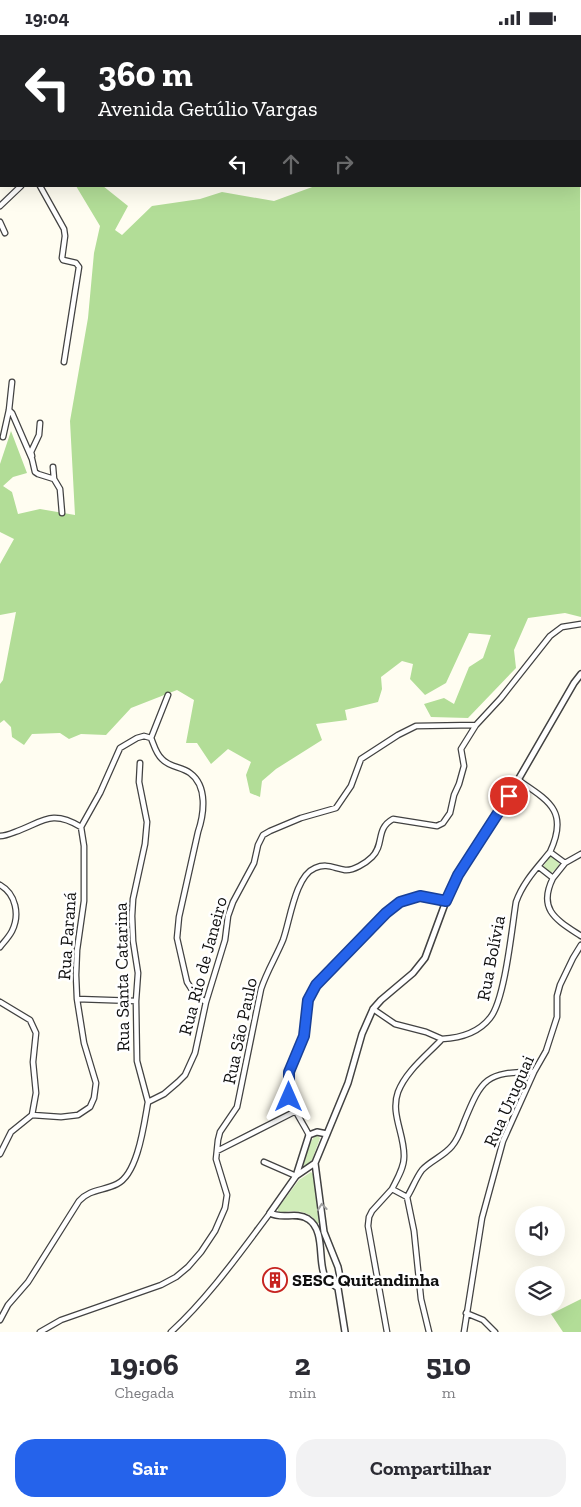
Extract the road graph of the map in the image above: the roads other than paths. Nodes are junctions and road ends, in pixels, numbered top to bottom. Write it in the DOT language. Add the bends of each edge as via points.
graph roads {
  1 [pos="18,187"];
  2 [pos="41,187"];
  3 [pos="0,205"];
  4 [pos="0,223"];
  5 [pos="5,233"];
  6 [pos="64,362"];
  7 [pos="12,382"];
  8 [pos="9,410"];
  9 [pos="40,423"];
  10 [pos="3,437"];
  11 [pos="32,459"];
  12 [pos="53,467"];
  13 [pos="54,479"];
  14 [pos="62,513"];
  15 [pos="581,624"];
  16 [pos="581,674"];
  17 [pos="168,695"];
  18 [pos="476,725"];
  19 [pos="151,738"];
  20 [pos="140,763"];
  21 [pos="518,780"];
  22 [pos="81,827"];
  23 [pos="0,836"];
  24 [pos="550,852"];
  25 [pos="581,854"];
  26 [pos="564,863"];
  27 [pos="539,867"];
  28 [pos="553,877"];
  29 [pos="0,885"];
  30 [pos="446,901"];
  31 [pos="581,937"];
  32 [pos="581,945"];
  33 [pos="0,947"];
  34 [pos="77,999"];
  35 [pos="136,1001"];
  36 [pos="0,1002"];
  37 [pos="206,1002"];
  38 [pos="373,1009"];
  39 [pos="442,1039"];
  40 [pos="534,1072"];
  41 [pos="148,1102"];
  42 [pos="296,1111"];
  43 [pos="32,1115"];
  44 [pos="308,1135"];
  45 [pos="327,1135"];
  46 [pos="217,1151"];
  47 [pos="0,1154"];
  48 [pos="264,1162"];
  49 [pos="316,1163"];
  50 [pos="296,1176"];
  51 [pos="392,1189"];
  52 [pos="407,1197"];
  53 [pos="270,1213"];
  54 [pos="324,1232"];
  55 [pos="317,1234"];
  56 [pos="331,1253"];
  57 [pos="322,1256"];
  58 [pos="338,1288"];
  59 [pos="466,1313"];
  60 [pos="0,1319"];
  61 [pos="43,1331"];
  62 [pos="171,1332"];
  63 [pos="344,1332"];
  64 [pos="387,1332"];
  65 [pos="429,1332"];
  66 [pos="464,1332"];
  67 [pos="495,1332"];
  1 -- 3 [label="street"];
  2 -- 6 [label="street" via="64,229 62,258 75,262 79,267"];
  4 -- 5 [label="street"];
  7 -- 8 [label="street"];
  8 -- 10 [label="street"];
  8 -- 11 [label="street"];
  9 -- 11 [label="street"];
  11 -- 13 [label="street" via="38,474"];
  12 -- 13 [label="street"];
  13 -- 14 [label="street" via="60,489"];
  15 -- 18 [label="street" via="562,627 550,636"];
  16 -- 21 [label="street"];
  17 -- 19 [label="street"];
  18 -- 37 [label="street, Rua Rio de Janeiro" via="416,726 403,732 361,759 351,786 336,808 314,813 266,833 232,902 225,940"];
  18 -- 46 [label="street, Rua São Paulo" via="461,749 464,766 450,813 443,823 437,826 394,819 383,828 378,849 364,862 352,869 329,865 313,868 307,873 284,937 264,979 241,1092 235,1113 220,1132"];
  19 -- 22 [label="street" via="137,738 120,748"];
  19 -- 37 [label="street" via="162,760 192,775 203,801 203,819 179,917 177,938 187,982 196,996"];
  20 -- 35 [label="street, Rua Santa Catarina" via="139,782 147,822 133,899 138,973"];
  21 -- 24 [label="street, Rua Bolívia" via="548,800 555,814 557,836"];
  21 -- 30 [label="street" via="458,875"];
  22 -- 23 [label="street" via="60,818 51,818"];
  22 -- 34 [label="street, Rua Paraná" via="84,901 76,962"];
  24 -- 26 [label="street"];
  24 -- 27 [label="street, Rua Bolívia"];
  25 -- 26 [label="street"];
  26 -- 28 [label="street"];
  27 -- 28 [label="street"];
  27 -- 39 [label="street, Rua Bolívia" via="523,885 516,902 507,961 494,1012 473,1031"];
  28 -- 31 [label="street" via="546,897 551,913"];
  29 -- 33 [label="street" via="16,905 16,917 13,930"];
  30 -- 38 [label="street" via="421,963"];
  30 -- 42 [label="street" via="420,896 400,902 312,991 306,1005 304,1036 288,1080 289,1097"];
  32 -- 40 [label="street, Rua Uruguai" via="560,985 554,1031"];
  34 -- 35 [label="street"];
  34 -- 43 [label="street, Rua Paraná" via="84,1043 96,1083 92,1103 74,1116"];
  35 -- 41 [label="street, Rua Santa Catarina" via="137,1061"];
  36 -- 43 [label="street" via="30,1020 36,1033 33,1062 36,1093"];
  37 -- 41 [label="street, Rua Rio de Janeiro" via="195,1053 185,1075 164,1094"];
  38 -- 39 [label="street" via="395,1024"];
  38 -- 45 [label="street"];
  39 -- 51 [label="street" via="406,1077 397,1094 396,1115 404,1154"];
  40 -- 52 [label="street" via="501,1073 484,1082 454,1145 423,1169"];
  40 -- 59 [label="street, Rua Uruguai" via="508,1127 497,1162 482,1218"];
  41 -- 60 [label="street" via="128,1175 118,1184 88,1193 79,1201 28,1282"];
  42 -- 44 [label="street"];
  42 -- 46 [label="street"];
  43 -- 47 [label="street" via="11,1132"];
  44 -- 45 [label="street" via="317,1132"];
  44 -- 50 [label="street"];
  45 -- 49 [label="street"];
  46 -- 61 [label="street, Rua São Paulo" via="217,1166 227,1195 226,1203 215,1231 188,1267 161,1285 62,1320"];
  48 -- 50 [label="street"];
  49 -- 50 [label="street"];
  54 -- 49 [label="street, one-way"];
  50 -- 53 [label="street"];
  51 -- 52 [label="street"];
  51 -- 64 [label="street" via="372,1211 368,1226"];
  52 -- 65 [label="street" via="421,1299"];
  53 -- 55 [label="street" via="279,1217 301,1215 311,1221"];
  53 -- 62 [label="street" via="221,1277"];
  54 -- 55 [label="street"];
  54 -- 56 [label="street"];
  55 -- 57 [label="street"];
  56 -- 57 [label="street"];
  56 -- 58 [label="street" via="340,1277"];
  57 -- 58 [label="street" via="325,1276"];
  58 -- 63 [label="street"];
  59 -- 66 [label="street, Rua Uruguai"];
  59 -- 67 [label="street" via="483,1320"];
}
